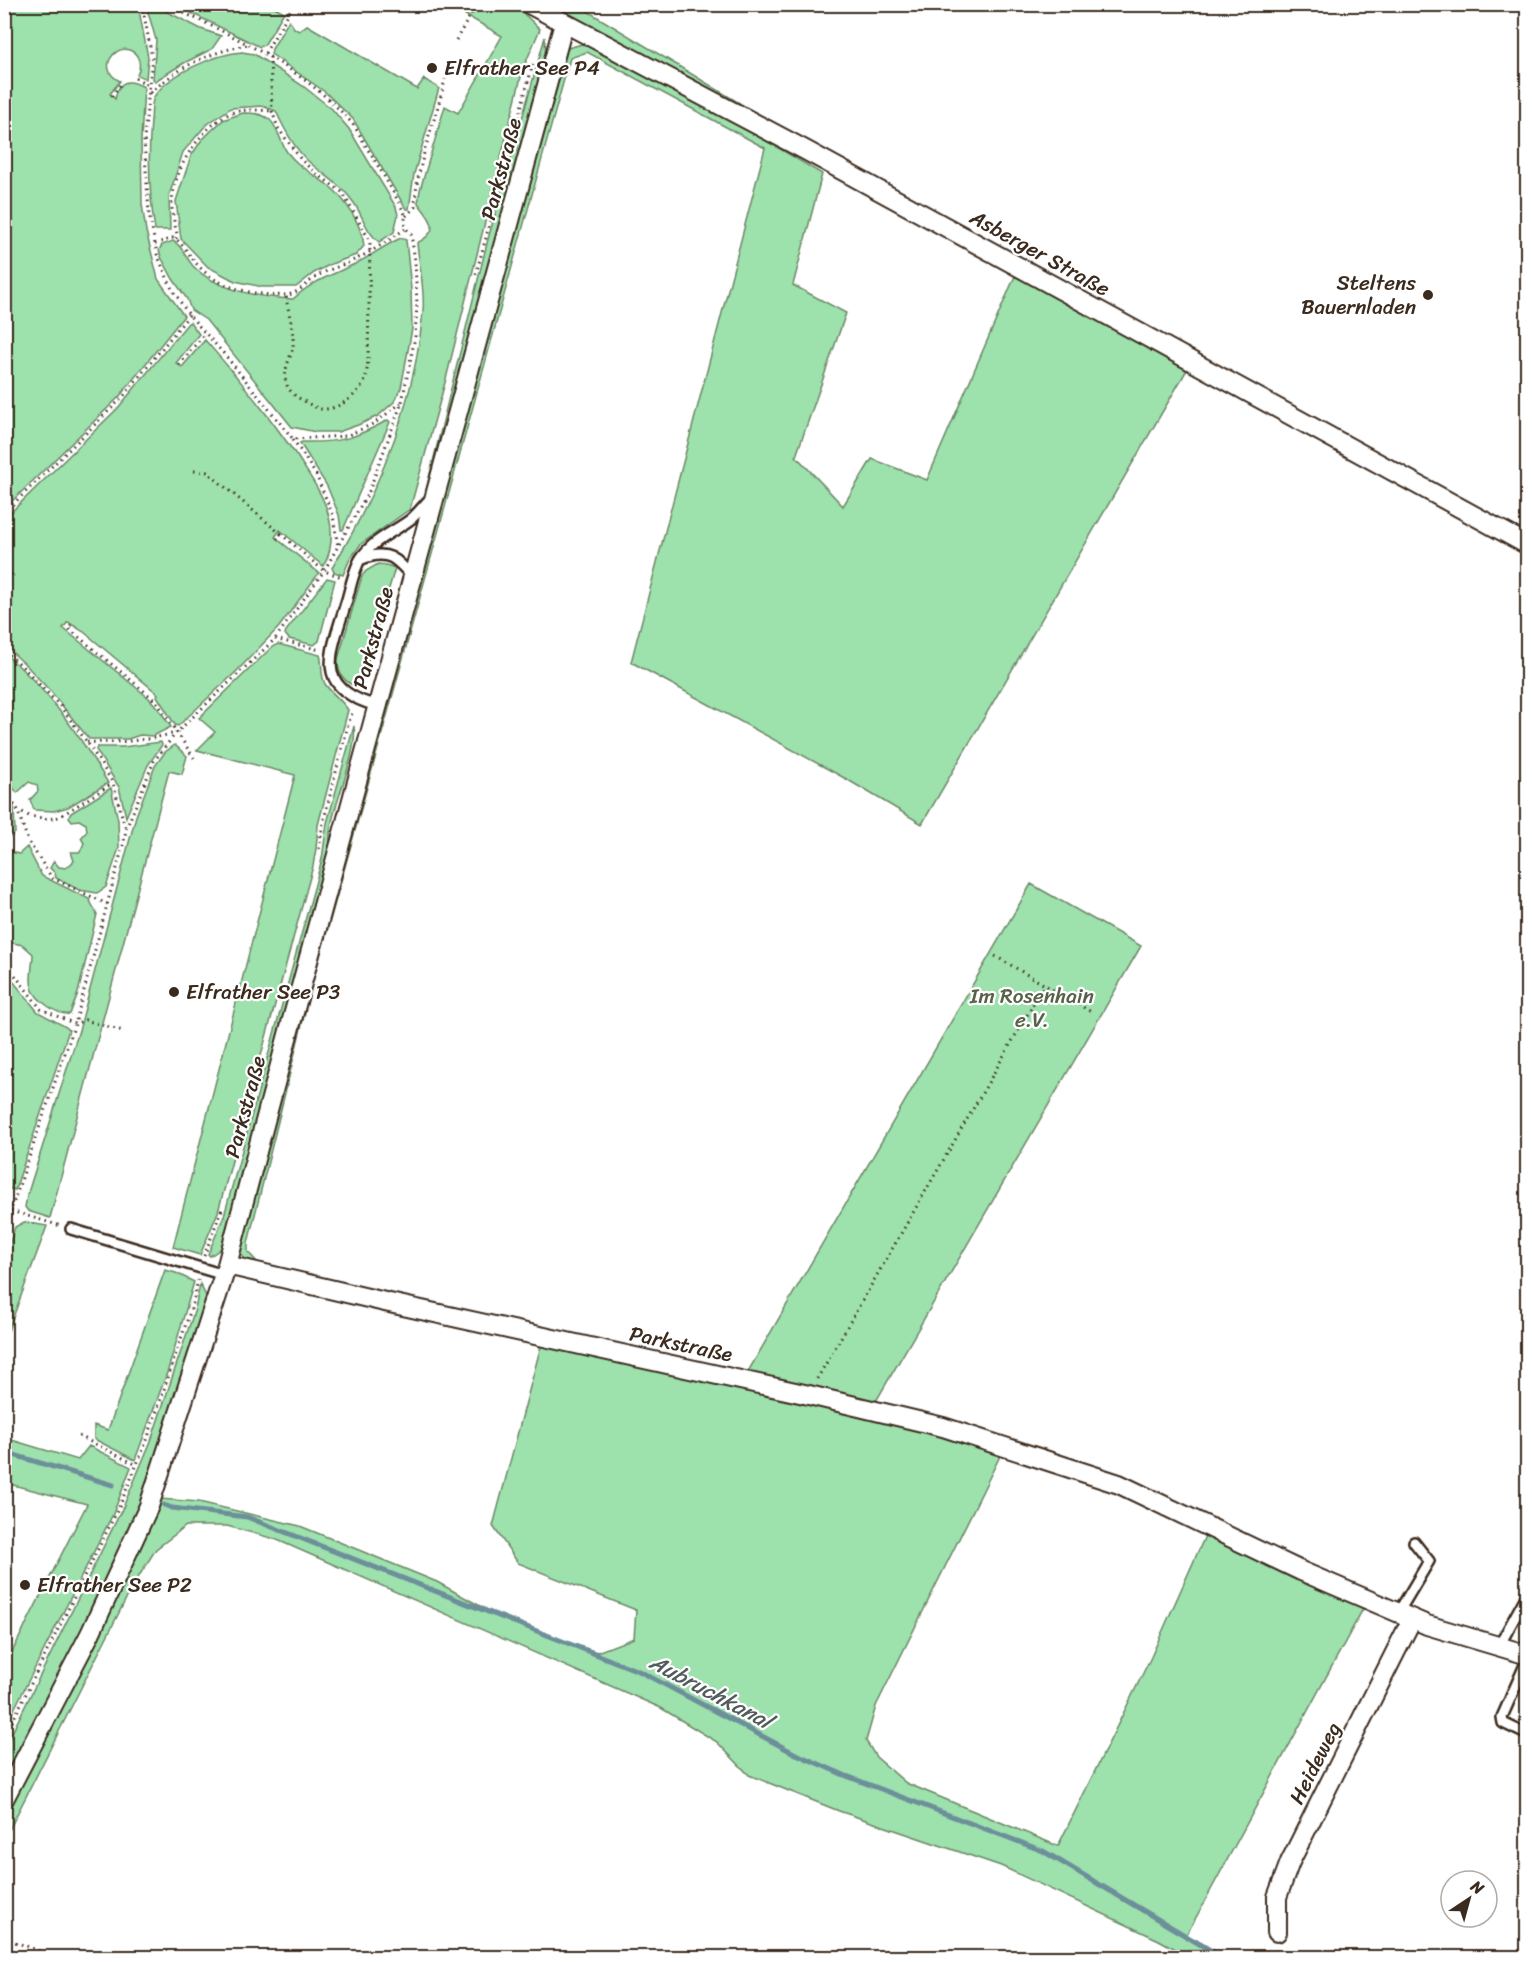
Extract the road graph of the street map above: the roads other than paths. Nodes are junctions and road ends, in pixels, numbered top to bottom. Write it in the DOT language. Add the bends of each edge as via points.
graph roads {
  1 [pos="529,4"];
  2 [pos="564,23"];
  3 [pos="436,493"];
  4 [pos="1527,545"];
  5 [pos="360,560"];
  6 [pos="412,578"];
  7 [pos="377,706"];
  8 [pos="71,1228"];
  9 [pos="226,1270"];
  10 [pos="1414,1542"];
  11 [pos="1527,1593"];
  12 [pos="1405,1616"];
  13 [pos="1499,1646"];
  14 [pos="1527,1656"];
  15 [pos="1527,1735"];
  16 [pos="4,1799"];
  17 [pos="1277,1932"];
  1 -- 2 [label="street, Asberger Straße"];
  2 -- 3 [label="street, Parkstraße"];
  2 -- 4 [label="street, Asberger Straße" via="805,150"];
  3 -- 5 [label="lane" via="412,518 373,544"];
  3 -- 6 [label="street, Parkstraße"];
  5 -- 6 [label="lane" via="375,554 390,556"];
  5 -- 7 [label="lane" via="331,653 331,671 340,687 357,701"];
  6 -- 7 [label="street, Parkstraße"];
  7 -- 9 [label="street, Parkstraße"];
  8 -- 9 [label="lane" via="200,1268"];
  9 -- 12 [label="street, Parkstraße" via="943,1427 1119,1484"];
  9 -- 16 [label="street, Parkstraße" via="149,1506 90,1634"];
  10 -- 12 [label="lane" via="1429,1561"];
  11 -- 13 [label="lane"];
  12 -- 13 [label="street"];
  12 -- 17 [label="street, Heideweg" via="1290,1862 1277,1897"];
  13 -- 14 [label="street"];
  14 -- 15 [label="lane" via="1502,1717 1503,1723"];
}
